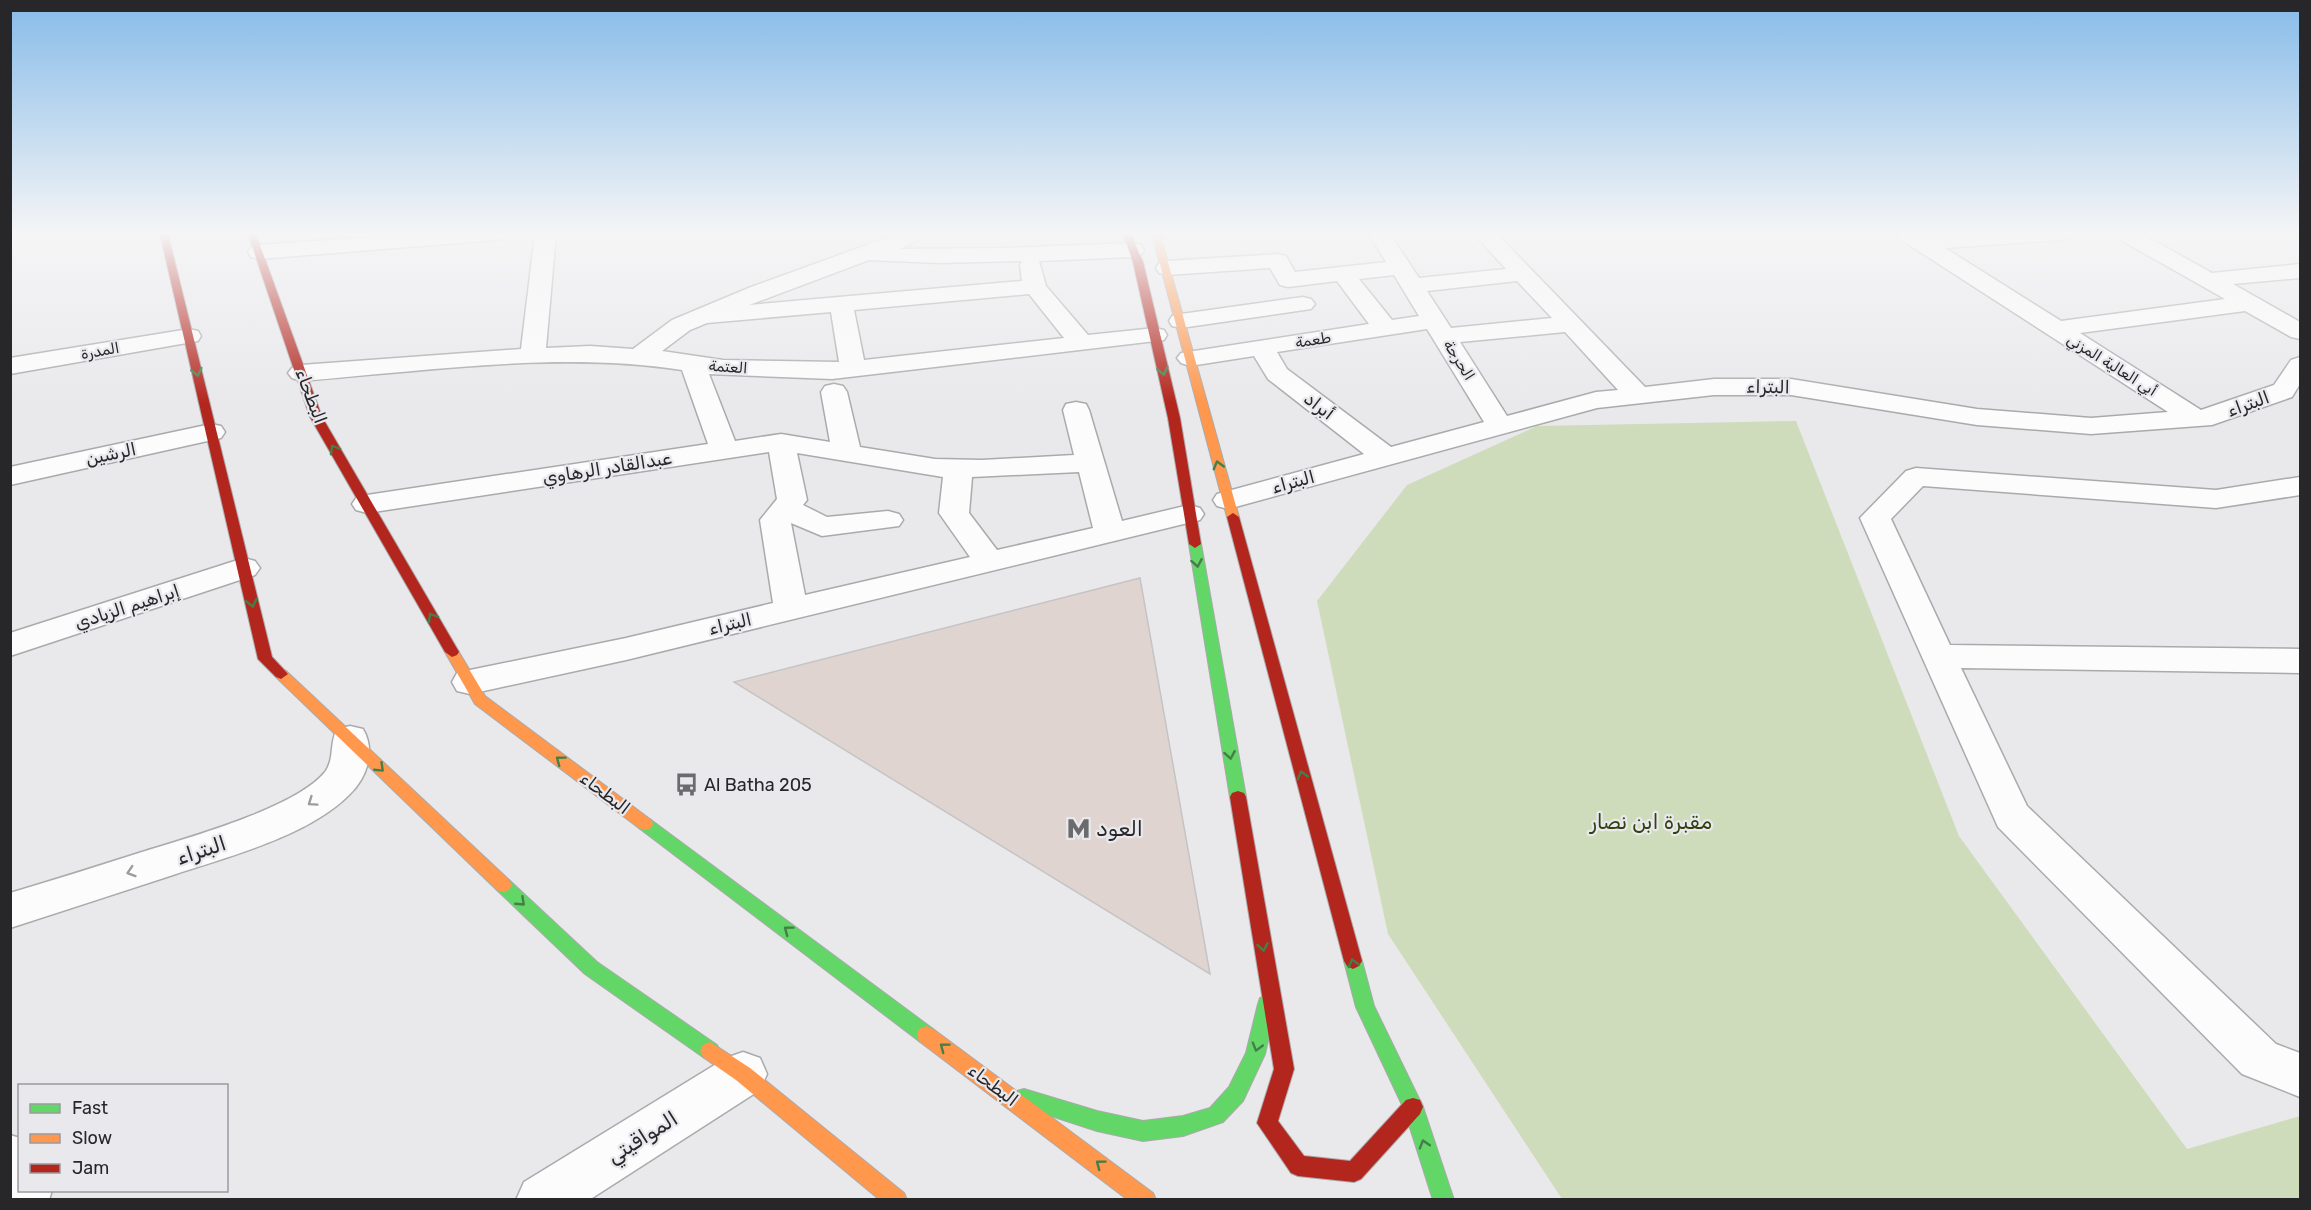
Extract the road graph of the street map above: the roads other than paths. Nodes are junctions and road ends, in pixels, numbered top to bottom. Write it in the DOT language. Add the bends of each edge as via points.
graph roads {
  1 [pos="178,290"];
  2 [pos="272,290"];
  3 [pos="539,290"];
  4 [pos="763,290"];
  5 [pos="920,290"];
  6 [pos="998,290"];
  7 [pos="1038,290"];
  8 [pos="1143,290"];
  9 [pos="1173,290"];
  10 [pos="1295,290"];
  11 [pos="1357,290"];
  12 [pos="1416,290"];
  13 [pos="1539,290"];
  14 [pos="1996,290"];
  15 [pos="2226,290"];
  16 [pos="919,298"];
  17 [pos="2248,303"];
  18 [pos="841,304"];
  19 [pos="1303,304"];
  20 [pos="703,316"];
  21 [pos="1180,321"];
  22 [pos="1571,324"];
  23 [pos="1386,329"];
  24 [pos="1439,329"];
  25 [pos="2056,329"];
  26 [pos="2301,333"];
  27 [pos="1155,335"];
  28 [pos="1345,335"];
  29 [pos="189,336"];
  30 [pos="1082,343"];
  31 [pos="1261,347"];
  32 [pos="533,356"];
  33 [pos="639,357"];
  34 [pos="1190,358"];
  35 [pos="693,364"];
  36 [pos="2301,365"];
  37 [pos="10,366"];
  38 [pos="853,368"];
  39 [pos="301,373"];
  40 [pos="834,392"];
  41 [pos="1638,395"];
  42 [pos="1076,410"];
  43 [pos="2196,418"];
  44 [pos="1500,426"];
  45 [pos="211,432"];
  46 [pos="781,442"];
  47 [pos="724,450"];
  48 [pos="847,454"];
  49 [pos="1386,457"];
  50 [pos="1091,463"];
  51 [pos="958,468"];
  52 [pos="10,476"];
  53 [pos="2301,486"];
  54 [pos="1228,500"];
  55 [pos="367,504"];
  56 [pos="785,508"];
  57 [pos="1189,514"];
  58 [pos="888,520"];
  59 [pos="1110,533"];
  60 [pos="990,562"];
  61 [pos="244,568"];
  62 [pos="791,609"];
  63 [pos="10,645"];
  64 [pos="1939,656"];
  65 [pos="2301,661"];
  66 [pos="470,682"];
  67 [pos="350,739"];
  68 [pos="10,911"];
  69 [pos="1270,990"];
  70 [pos="743,1074"];
  71 [pos="2301,1075"];
  72 [pos="1003,1092"];
  73 [pos="1413,1107"];
  74 [pos="25,1192"];
  75 [pos="10,1199"];
  76 [pos="542,1200"];
  77 [pos="897,1200"];
  78 [pos="1146,1200"];
  79 [pos="1444,1200"];
  1 -- 29 [label="main road"];
  2 -- 39 [label="main road, البطحاء"];
  3 -- 32 [label="street"];
  4 -- 20 [label="street"];
  5 -- 16 [label="street"];
  6 -- 16 [label="street"];
  7 -- 30 [label="street"];
  8 -- 27 [label="main road"];
  9 -- 21 [label="main road"];
  10 -- 19 [label="street"];
  11 -- 23 [label="street"];
  12 -- 24 [label="street, الحرجة"];
  13 -- 22 [label="street"];
  14 -- 25 [label="street, أبي العالية المزني"];
  15 -- 17 [label="street"];
  16 -- 18 [label="street"];
  17 -- 25 [label="street"];
  17 -- 26 [label="street"];
  18 -- 20 [label="street"];
  18 -- 38 [label="street"];
  19 -- 21 [label="street"];
  19 -- 28 [label="street"];
  20 -- 33 [label="street" via="681,325"];
  21 -- 34 [label="main road"];
  22 -- 24 [label="street, طعمة"];
  22 -- 41 [label="street"];
  23 -- 24 [label="street, طعمة"];
  23 -- 28 [label="street, طعمة"];
  24 -- 44 [label="street, الحرجة"];
  25 -- 43 [label="street, أبي العالية المزني"];
  27 -- 30 [label="street, العتمة"];
  27 -- 57 [label="main road, one-way" via="1174,418"];
  28 -- 31 [label="street, طعمة"];
  29 -- 37 [label="street, المدرة"];
  29 -- 45 [label="main road, one-way"];
  30 -- 38 [label="street, العتمة"];
  31 -- 34 [label="street, طعمة"];
  31 -- 49 [label="street, أبراد" via="1277,374"];
  32 -- 33 [label="street, العتمة"];
  32 -- 39 [label="street, العتمة"];
  33 -- 35 [label="street, العتمة"];
  54 -- 34 [label="main road, one-way"];
  35 -- 38 [label="street, العتمة" via="723,368"];
  35 -- 47 [label="street"];
  36 -- 43 [label="street, البتراء" via="2283,391 2212,417"];
  55 -- 39 [label="main road, البطحاء, one-way" via="316,417"];
  40 -- 48 [label="street"];
  41 -- 43 [label="street, البتراء" via="1714,387 1791,387 1989,418 2091,426"];
  41 -- 44 [label="street, البتراء" via="1596,400"];
  42 -- 50 [label="street"];
  44 -- 49 [label="street, البتراء"];
  45 -- 52 [label="street, الرشين"];
  45 -- 61 [label="main road"];
  46 -- 47 [label="street, عبدالقادر الرهاوي"];
  46 -- 48 [label="street, عبدالقادر الرهاوي"];
  46 -- 56 [label="street" via="792,500"];
  47 -- 55 [label="street, عبدالقادر الرهاوي"];
  48 -- 51 [label="street, عبدالقادر الرهاوي" via="934,468"];
  49 -- 54 [label="street, البتراء"];
  50 -- 51 [label="street, عبدالقادر الرهاوي"];
  50 -- 59 [label="street"];
  51 -- 60 [label="street" via="954,513"];
  53 -- 64 [label="street" via="2216,499 1916,477 1875,518"];
  73 -- 54 [label="main road, one-way" via="1365,1007"];
  66 -- 55 [label="main road, البطحاء, one-way"];
  56 -- 58 [label="street" via="822,526"];
  56 -- 62 [label="street" via="775,520"];
  57 -- 59 [label="street, البتراء"];
  57 -- 69 [label="main road, one-way"];
  59 -- 60 [label="street, البتراء"];
  60 -- 62 [label="street, البتراء"];
  61 -- 63 [label="street, إبراهيم الزيادي"];
  61 -- 67 [label="main road, one-way" via="265,659"];
  62 -- 66 [label="street, البتراء"];
  64 -- 65 [label="street"];
  64 -- 71 [label="street" via="2012,816 2259,1059"];
  72 -- 66 [label="main road, البطحاء, one-way" via="480,700"];
  67 -- 68 [label="street, البتراء, one-way" via="351,762 337,784 308,806 243,836"];
  67 -- 70 [label="main road, one-way" via="591,968"];
  69 -- 72 [label="main road, one-way" via="1255,1054 1236,1094 1216,1114 1183,1126 1143,1131"];
  69 -- 73 [label="main road" via="1284,1069 1267,1123 1298,1166 1354,1172"];
  70 -- 76 [label="street, المواقيتي"];
  70 -- 77 [label="main road"];
  78 -- 72 [label="main road, البطحاء, one-way"];
  79 -- 73 [label="main road, one-way"];
  74 -- 75 [label="street"];
}
